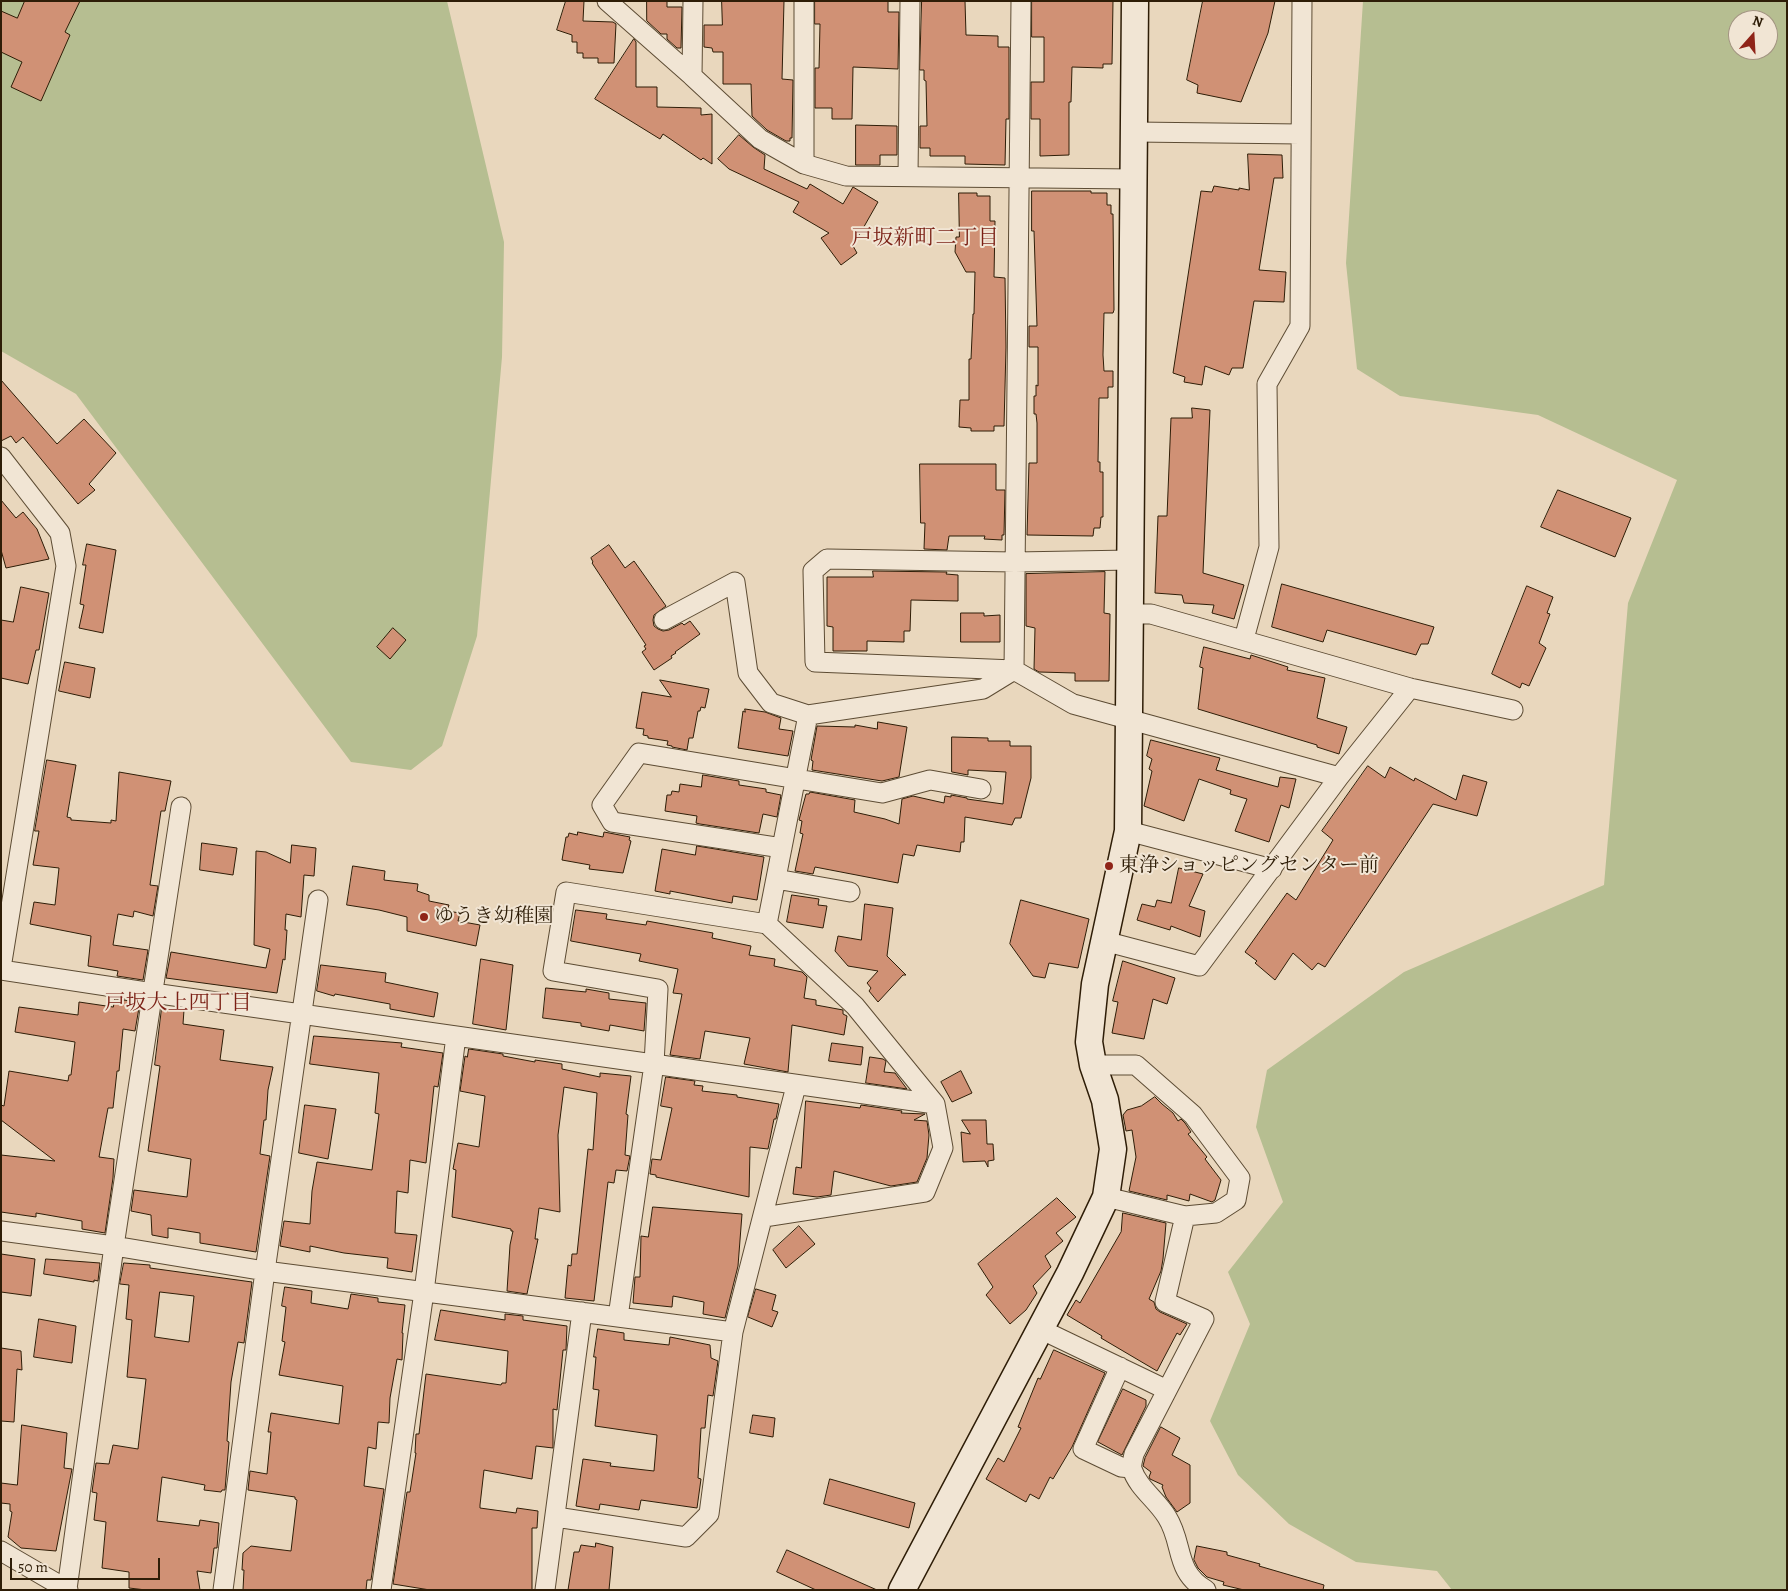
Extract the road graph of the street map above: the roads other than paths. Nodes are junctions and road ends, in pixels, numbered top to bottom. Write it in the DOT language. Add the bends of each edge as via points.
graph roads {
  1 [pos="607,1"];
  2 [pos="693,1"];
  3 [pos="804,1"];
  4 [pos="910,1"];
  5 [pos="1021,1"];
  6 [pos="1135,1"];
  7 [pos="1302,1"];
  8 [pos="692,76"];
  9 [pos="1135,132"];
  10 [pos="1300,134"];
  11 [pos="804,164"];
  12 [pos="908,176"];
  13 [pos="1019,177"];
  14 [pos="1135,179"];
  15 [pos="1,457"];
  16 [pos="1131,560"];
  17 [pos="1015,562"];
  18 [pos="1131,614"];
  19 [pos="664,620"];
  20 [pos="1244,639"];
  21 [pos="1014,670"];
  22 [pos="1410,688"];
  23 [pos="1513,710"];
  24 [pos="808,715"];
  25 [pos="1128,720"];
  26 [pos="1339,777"];
  27 [pos="795,778"];
  28 [pos="981,788"];
  29 [pos="181,807"];
  30 [pos="1128,831"];
  31 [pos="782,848"];
  32 [pos="1272,870"];
  33 [pos="776,879"];
  34 [pos="850,892"];
  35 [pos="318,900"];
  36 [pos="767,924"];
  37 [pos="1104,941"];
  38 [pos="1,969"];
  39 [pos="153,993"];
  40 [pos="302,1014"];
  41 [pos="456,1036"];
  42 [pos="654,1064"];
  43 [pos="1093,1065"];
  44 [pos="796,1086"];
  45 [pos="935,1104"];
  46 [pos="1106,1197"];
  47 [pos="1185,1216"];
  48 [pos="764,1217"];
  49 [pos="1,1231"];
  50 [pos="114,1246"];
  51 [pos="265,1271"];
  52 [pos="424,1292"];
  53 [pos="582,1312"];
  54 [pos="618,1317"];
  55 [pos="1040,1329"];
  56 [pos="733,1332"];
  57 [pos="1120,1367"];
  58 [pos="1168,1390"];
  59 [pos="1131,1468"];
  60 [pos="556,1517"];
  61 [pos="1,1551"];
  62 [pos="67,1589"];
  63 [pos="223,1590"];
  64 [pos="380,1590"];
  65 [pos="545,1590"];
  66 [pos="902,1590"];
  67 [pos="1206,1590"];
  1 -- 8 [label="street"];
  2 -- 8 [label="street"];
  3 -- 11 [label="street"];
  4 -- 12 [label="street"];
  5 -- 13 [label="street"];
  6 -- 9 [label="street"];
  7 -- 10 [label="street"];
  8 -- 11 [label="street" via="760,139"];
  9 -- 10 [label="street"];
  9 -- 14 [label="street"];
  10 -- 20 [label="street" via="1300,326 1267,384 1270,547"];
  11 -- 12 [label="street" via="846,176"];
  12 -- 13 [label="street"];
  13 -- 14 [label="street"];
  13 -- 17 [label="street"];
  14 -- 16 [label="street"];
  15 -- 38 [label="street" via="60,533 66,566"];
  16 -- 17 [label="street"];
  16 -- 18 [label="street"];
  17 -- 21 [label="street"];
  17 -- 21 [label="street" via="827,559 813,571 815,662"];
  18 -- 20 [label="street" via="1151,614"];
  18 -- 25 [label="street"];
  19 -- 24 [label="street" via="735,582 748,673 771,703"];
  20 -- 22 [label="street"];
  21 -- 24 [label="street" via="983,689"];
  21 -- 25 [label="street" via="1073,704"];
  22 -- 23 [label="street"];
  22 -- 26 [label="street"];
  24 -- 27 [label="street"];
  25 -- 26 [label="street"];
  25 -- 30 [label="street"];
  26 -- 32 [label="street"];
  27 -- 28 [label="street" via="882,792 930,780"];
  27 -- 31 [label="street"];
  27 -- 31 [label="street" via="639,753 602,805 612,822"];
  29 -- 39 [label="street"];
  30 -- 32 [label="street"];
  30 -- 37 [label="street"];
  31 -- 33 [label="street"];
  32 -- 37 [label="street" via="1199,966"];
  33 -- 34 [label="street"];
  33 -- 36 [label="street"];
  35 -- 40 [label="street"];
  36 -- 42 [label="street" via="566,892 553,971 658,988"];
  36 -- 45 [label="street" via="855,1006"];
  37 -- 43 [label="street" via="1095,984 1089,1042"];
  38 -- 39 [label="street"];
  39 -- 40 [label="street"];
  39 -- 50 [label="street"];
  40 -- 41 [label="street"];
  40 -- 51 [label="street"];
  41 -- 42 [label="street"];
  41 -- 52 [label="street"];
  42 -- 44 [label="street"];
  42 -- 54 [label="street"];
  43 -- 46 [label="street" via="1105,1100 1113,1149"];
  43 -- 47 [label="street" via="1136,1065 1193,1115 1240,1178 1236,1200 1223,1209 1216,1213"];
  44 -- 45 [label="street"];
  44 -- 48 [label="street"];
  45 -- 48 [label="street" via="943,1148 925,1192"];
  46 -- 47 [label="street"];
  46 -- 55 [label="street"];
  47 -- 58 [label="street" via="1165,1302 1204,1319"];
  48 -- 56 [label="street"];
  49 -- 50 [label="street"];
  50 -- 51 [label="street"];
  50 -- 62 [label="street"];
  51 -- 52 [label="street"];
  51 -- 63 [label="street"];
  52 -- 53 [label="street"];
  52 -- 64 [label="street"];
  53 -- 54 [label="street"];
  53 -- 60 [label="street"];
  54 -- 56 [label="street"];
  55 -- 57 [label="street"];
  55 -- 66 [label="street"];
  56 -- 60 [label="street" via="709,1514 686,1537"];
  57 -- 58 [label="street"];
  57 -- 59 [label="street" via="1083,1449 1121,1467"];
  58 -- 59 [label="street" via="1134,1454"];
  59 -- 67 [label="street" via="1138,1482 1166,1516 1177,1537 1182,1564 1196,1584"];
  60 -- 65 [label="street"];
  61 -- 62 [label="street"];
}
